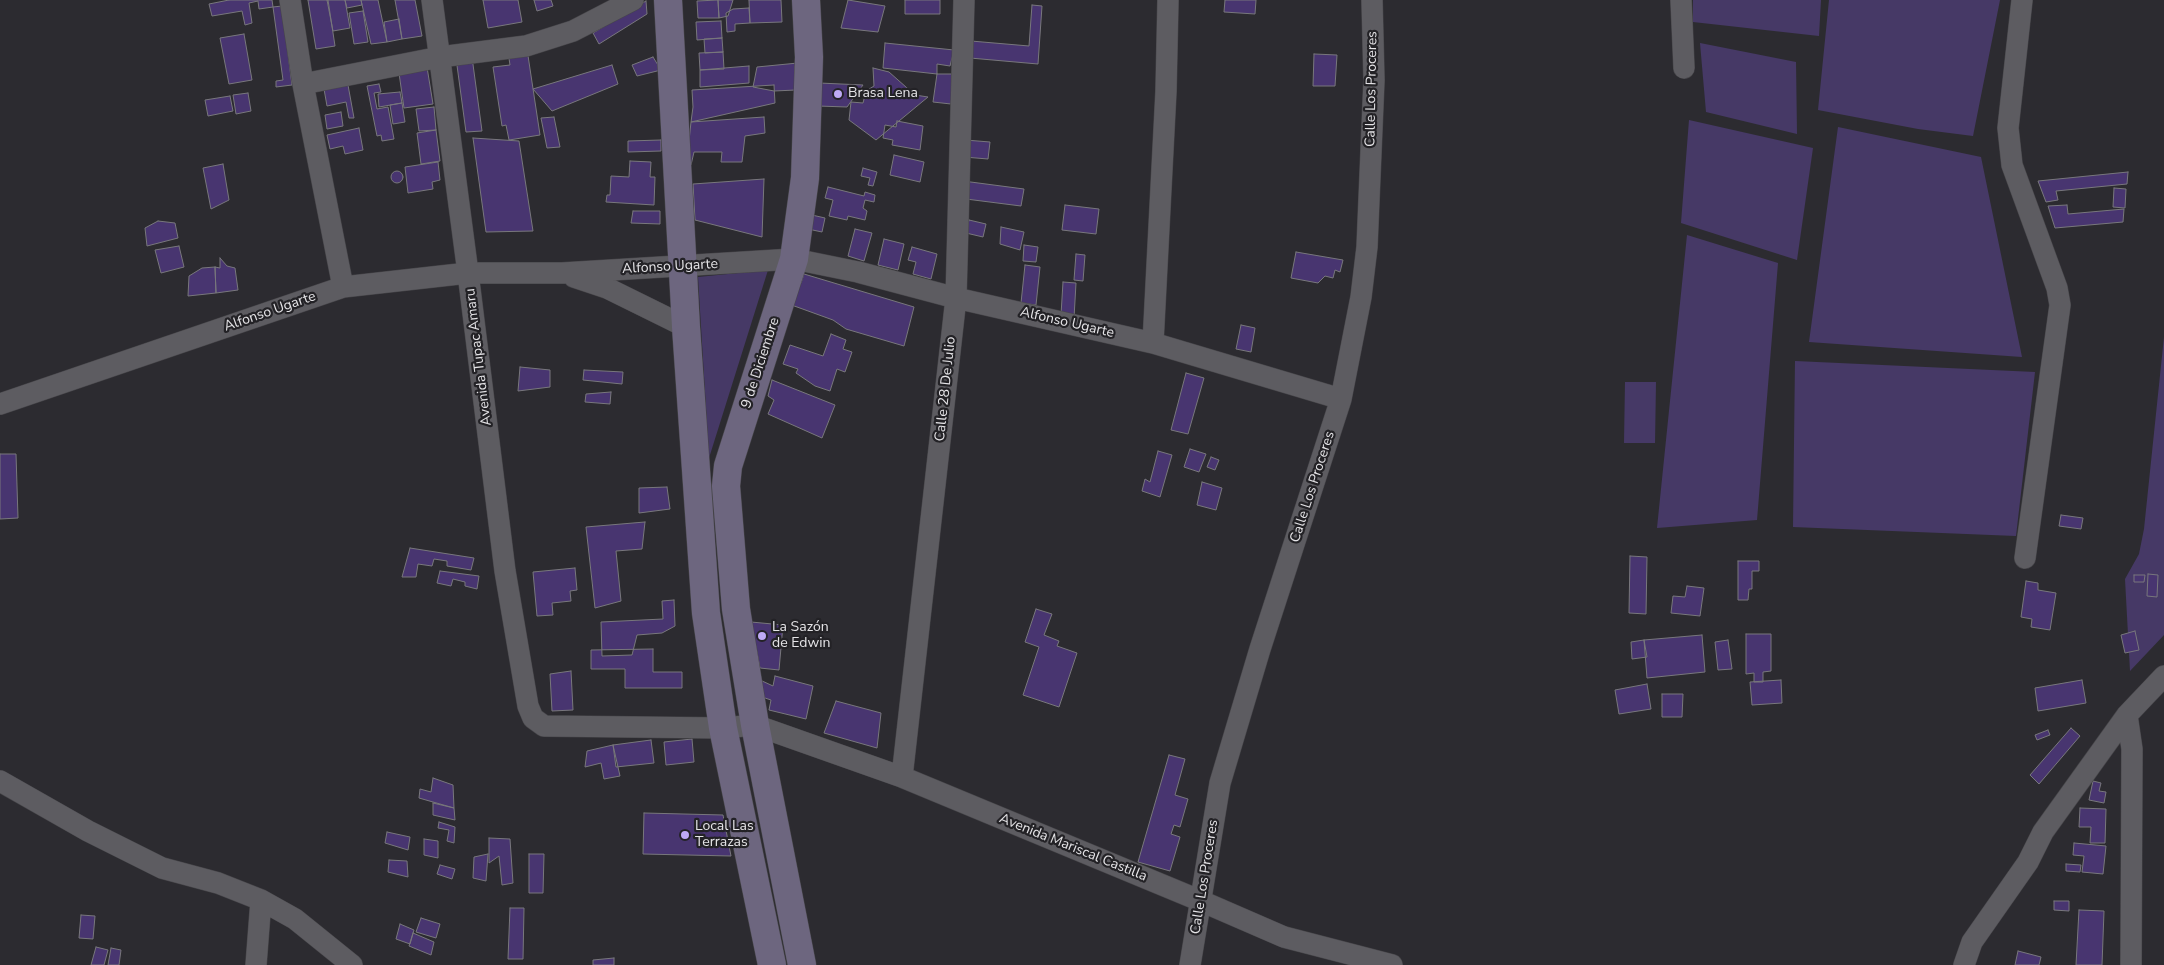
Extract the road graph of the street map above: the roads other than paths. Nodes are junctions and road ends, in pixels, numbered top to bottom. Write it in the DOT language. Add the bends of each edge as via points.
graph roads {
  1 [pos="290,0"];
  2 [pos="432,0"];
  3 [pos="633,0"];
  4 [pos="668,0"];
  5 [pos="806,0"];
  6 [pos="964,0"];
  7 [pos="1168,0"];
  8 [pos="1372,0"];
  9 [pos="1681,0"];
  10 [pos="2022,0"];
  11 [pos="440,58"];
  12 [pos="1684,68"];
  13 [pos="303,84"];
  14 [pos="794,260"];
  15 [pos="683,266"];
  16 [pos="468,273"];
  17 [pos="562,273"];
  18 [pos="343,287"];
  19 [pos="956,298"];
  20 [pos="686,327"];
  21 [pos="1153,343"];
  22 [pos="1341,399"];
  23 [pos="0,404"];
  24 [pos="2026,558"];
  25 [pos="2164,676"];
  26 [pos="2127,715"];
  27 [pos="754,724"];
  28 [pos="723,728"];
  29 [pos="902,777"];
  30 [pos="0,781"];
  31 [pos="261,900"];
  32 [pos="1202,901"];
  33 [pos="1330,958"];
  34 [pos="256,965"];
  35 [pos="352,965"];
  36 [pos="772,965"];
  37 [pos="802,965"];
  38 [pos="1190,965"];
  39 [pos="1392,965"];
  40 [pos="1964,965"];
  41 [pos="2131,965"];
  1 -- 13 [label="street"];
  2 -- 11 [label="street, Avenida Tupac Amaru"];
  3 -- 11 [label="street" via="574,31 526,46"];
  4 -- 15 [label="main road"];
  5 -- 14 [label="main road, 9 de Diciembre" via="809,57 805,178"];
  6 -- 19 [label="street, Calle 28 De Julio"];
  7 -- 21 [label="street"];
  8 -- 22 [label="street, Calle Los Proceres" via="1374,80 1367,247 1361,297"];
  9 -- 12 [label="street"];
  10 -- 24 [label="street" via="2008,128 2012,165 2057,288 2060,305"];
  11 -- 13 [label="street"];
  11 -- 16 [label="street, Avenida Tupac Amaru"];
  13 -- 18 [label="street"];
  14 -- 15 [label="street, Alfonso Ugarte"];
  14 -- 19 [label="street, Alfonso Ugarte" via="858,272"];
  14 -- 27 [label="main road, 9 de Diciembre" via="728,466 736,609"];
  15 -- 17 [label="street, Alfonso Ugarte"];
  15 -- 20 [label="main road"];
  16 -- 17 [label="street, Alfonso Ugarte"];
  16 -- 18 [label="street, Alfonso Ugarte"];
  16 -- 28 [label="street, Avenida Tupac Amaru" via="505,571 530,713 544,726"];
  17 -- 20 [label="street" via="607,288"];
  18 -- 23 [label="street, Alfonso Ugarte"];
  19 -- 21 [label="street, Alfonso Ugarte"];
  19 -- 29 [label="street, Calle 28 De Julio"];
  20 -- 28 [label="main road" via="706,613"];
  21 -- 22 [label="street, Alfonso Ugarte"];
  22 -- 32 [label="street, Calle Los Proceres" via="1220,783"];
  25 -- 26 [label="street"];
  26 -- 40 [label="street" via="2043,832 2028,862 1972,942"];
  26 -- 41 [label="street" via="2132,749"];
  27 -- 28 [label="street"];
  27 -- 29 [label="street, Avenida Mariscal Castilla"];
  27 -- 37 [label="main road, 9 de Diciembre"];
  28 -- 36 [label="main road"];
  29 -- 32 [label="street, Avenida Mariscal Castilla"];
  30 -- 31 [label="street" via="162,868 218,883"];
  31 -- 34 [label="street"];
  31 -- 35 [label="street" via="295,919"];
  32 -- 33 [label="street, Avenida Mariscal Castilla"];
  32 -- 38 [label="street, Calle Los Proceres"];
  33 -- 39 [label="street, Avenida Mariscal Castilla"];
}
